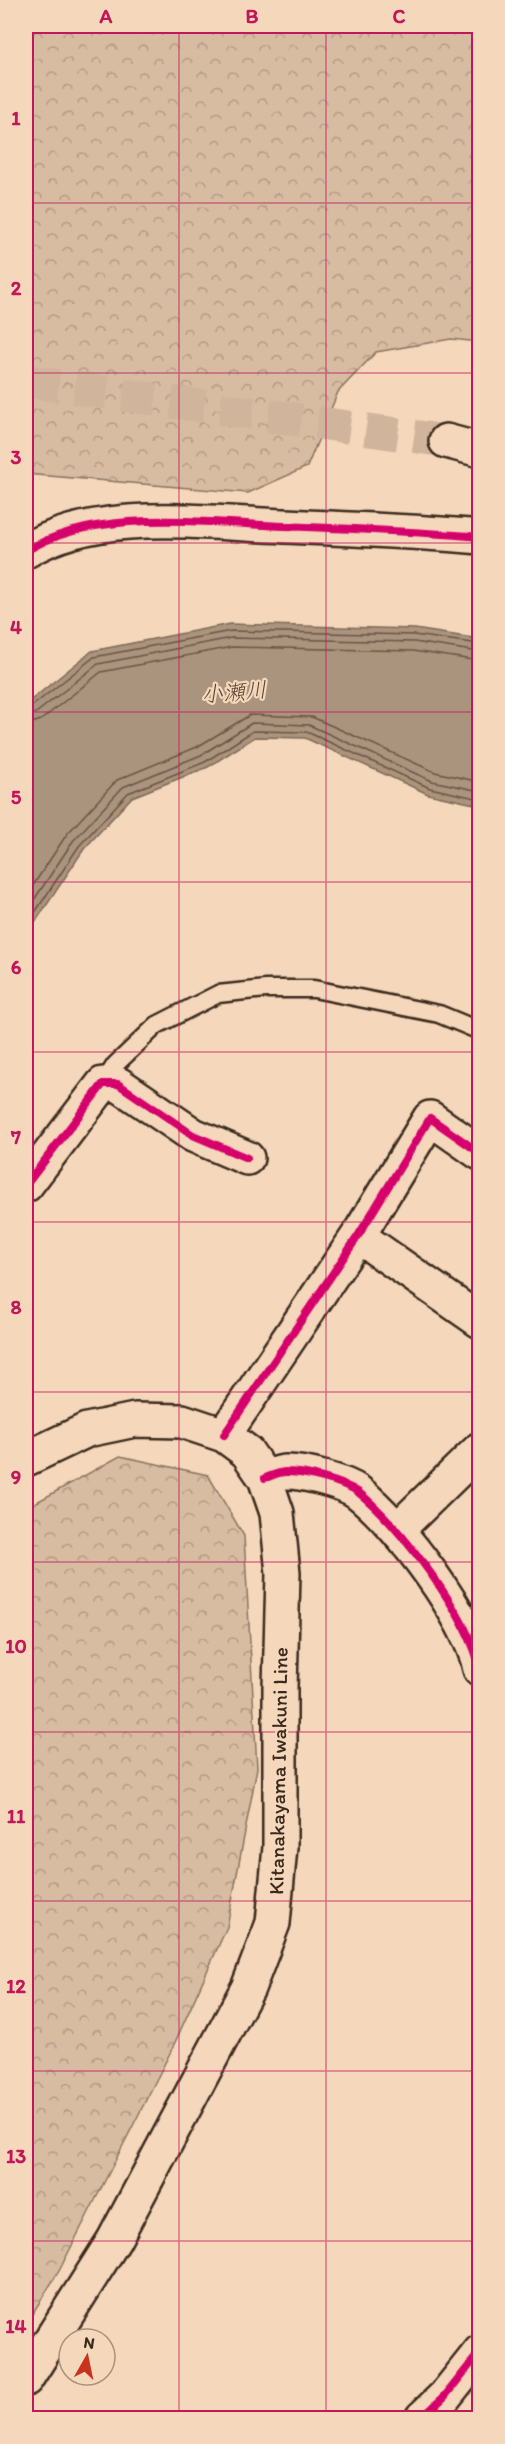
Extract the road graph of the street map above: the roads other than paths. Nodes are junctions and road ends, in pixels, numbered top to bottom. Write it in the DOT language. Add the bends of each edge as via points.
graph roads {
  1 [pos="447,441"];
  2 [pos="480,450"];
  3 [pos="480,537"];
  4 [pos="28,547"];
  5 [pos="480,1031"];
  6 [pos="103,1084"];
  7 [pos="480,1153"];
  8 [pos="247,1158"];
  9 [pos="26,1185"];
  10 [pos="358,1236"];
  11 [pos="480,1321"];
  12 [pos="224,1435"];
  13 [pos="480,1449"];
  14 [pos="26,1459"];
  15 [pos="265,1478"];
  16 [pos="397,1530"];
  17 [pos="479,1664"];
  18 [pos="480,2352"];
  19 [pos="26,2379"];
  20 [pos="422,2418"];
  1 -- 2 [label="main road"];
  3 -- 4 [label="main road" via="136,520 84,528"];
  5 -- 6 [label="lane" via="439,1014 314,989 218,994 157,1025 115,1065"];
  6 -- 8 [label="main road" via="118,1084 193,1135"];
  6 -- 9 [label="main road"];
  7 -- 10 [label="main road" via="430,1118"];
  10 -- 11 [label="main road"];
  10 -- 12 [label="main road"];
  12 -- 14 [label="main road, Kitanakayama Iwakuni Line" via="182,1420 135,1420 87,1430"];
  12 -- 15 [label="main road, Kitanakayama Iwakuni Line" via="248,1452"];
  13 -- 16 [label="main road"];
  15 -- 16 [label="main road" via="286,1471 327,1479 356,1491"];
  15 -- 19 [label="main road, Kitanakayama Iwakuni Line" via="277,1513 282,1573 280,1847 273,1923 248,1988 114,2240"];
  16 -- 17 [label="main road" via="461,1618"];
  18 -- 20 [label="main road"];
}
